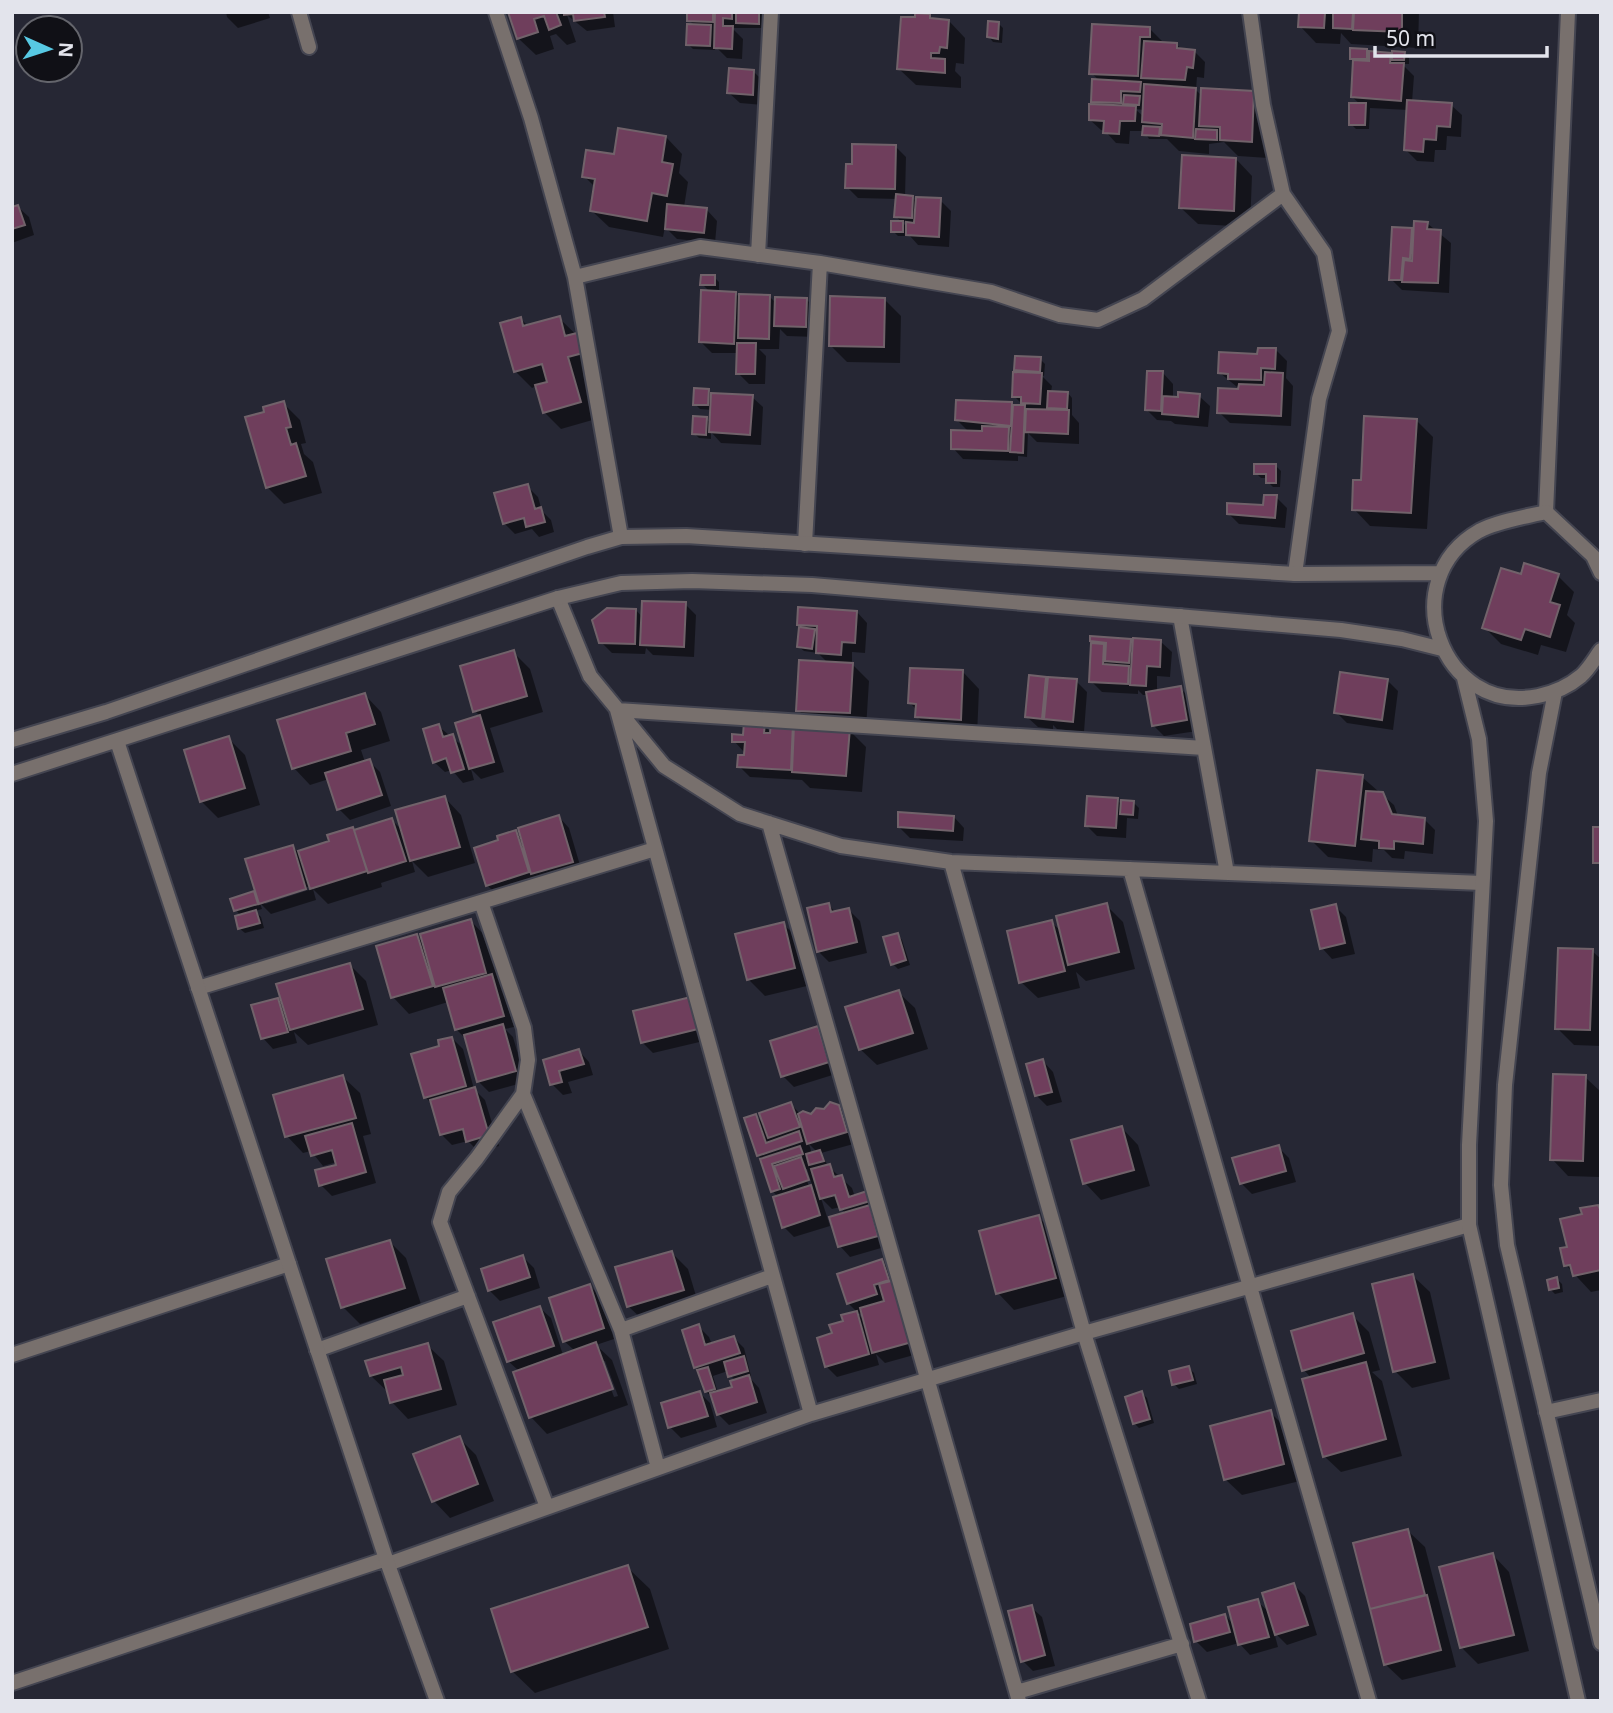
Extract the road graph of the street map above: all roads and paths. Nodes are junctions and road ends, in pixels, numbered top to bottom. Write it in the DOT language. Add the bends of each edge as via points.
graph roads {
  1 [pos="299,12"];
  2 [pos="496,12"];
  3 [pos="771,12"];
  4 [pos="1250,12"];
  5 [pos="1568,12"];
  6 [pos="309,47"];
  7 [pos="1283,194"];
  8 [pos="758,255"];
  9 [pos="820,263"];
  10 [pos="575,276"];
  11 [pos="1546,512"];
  12 [pos="621,537"];
  13 [pos="805,544"];
  14 [pos="1441,573"];
  15 [pos="1601,573"];
  16 [pos="1295,574"];
  17 [pos="558,598"];
  18 [pos="1180,616"];
  19 [pos="1442,649"];
  20 [pos="1601,650"];
  21 [pos="1464,678"];
  22 [pos="1555,692"];
  23 [pos="617,710"];
  24 [pos="12,740"];
  25 [pos="117,741"];
  26 [pos="1204,748"];
  27 [pos="12,774"];
  28 [pos="769,824"];
  29 [pos="655,849"];
  30 [pos="951,862"];
  31 [pos="1130,869"];
  32 [pos="1227,873"];
  33 [pos="1482,883"];
  34 [pos="481,902"];
  35 [pos="198,988"];
  36 [pos="523,1094"];
  37 [pos="1469,1225"];
  38 [pos="289,1264"];
  39 [pos="772,1276"];
  40 [pos="1250,1287"];
  41 [pos="468,1296"];
  42 [pos="621,1330"];
  43 [pos="1084,1333"];
  44 [pos="317,1350"];
  45 [pos="12,1355"];
  46 [pos="927,1379"];
  47 [pos="1601,1400"];
  48 [pos="1546,1412"];
  49 [pos="811,1414"];
  50 [pos="658,1468"];
  51 [pos="547,1507"];
  52 [pos="387,1562"];
  53 [pos="1601,1643"];
  54 [pos="1182,1644"];
  55 [pos="12,1683"];
  56 [pos="1018,1696"];
  57 [pos="437,1701"];
  58 [pos="1199,1701"];
  59 [pos="1369,1701"];
  60 [pos="1578,1701"];
  1 -- 6 [label="street"];
  2 -- 10 [label="street"];
  3 -- 8 [label="street"];
  4 -- 7 [label="street"];
  5 -- 11 [label="street"];
  7 -- 9 [label="street" via="1143,299 1098,320 1060,314 991,292"];
  7 -- 16 [label="street" via="1324,253 1339,331 1319,399"];
  8 -- 9 [label="street"];
  8 -- 10 [label="street" via="700,247"];
  9 -- 13 [label="street"];
  10 -- 12 [label="street"];
  11 -- 14 [label="street" via="1480,531 1457,549"];
  11 -- 15 [label="street" via="1592,556"];
  12 -- 13 [label="street"];
  12 -- 24 [label="street"];
  13 -- 16 [label="street"];
  14 -- 16 [label="street"];
  14 -- 19 [label="street" via="1434,598 1434,624"];
  17 -- 18 [label="street" via="621,583 692,581 812,585"];
  17 -- 23 [label="street" via="590,676"];
  17 -- 25 [label="street"];
  18 -- 19 [label="street" via="1341,630"];
  18 -- 26 [label="street"];
  19 -- 21 [label="street"];
  20 -- 22 [label="street" via="1582,676"];
  21 -- 22 [label="street" via="1492,694 1524,699"];
  21 -- 33 [label="street" via="1479,739 1486,821"];
  22 -- 48 [label="street" via="1538,786 1505,1085 1501,1185 1507,1245"];
  23 -- 26 [label="street"];
  23 -- 28 [label="street" via="664,766 740,814"];
  23 -- 29 [label="street"];
  25 -- 27 [label="street"];
  25 -- 35 [label="street"];
  26 -- 32 [label="street"];
  28 -- 30 [label="street" via="841,846"];
  28 -- 46 [label="street"];
  29 -- 34 [label="street"];
  29 -- 39 [label="street"];
  30 -- 31 [label="street"];
  30 -- 43 [label="street"];
  31 -- 32 [label="street"];
  31 -- 40 [label="street"];
  32 -- 33 [label="street"];
  33 -- 37 [label="street"];
  34 -- 35 [label="street"];
  34 -- 36 [label="street" via="524,1028 528,1060"];
  35 -- 38 [label="street"];
  36 -- 41 [label="street" via="449,1192 440,1222"];
  36 -- 42 [label="street"];
  37 -- 40 [label="street"];
  37 -- 60 [label="street"];
  38 -- 44 [label="street"];
  38 -- 45 [label="street"];
  39 -- 42 [label="street"];
  39 -- 49 [label="street"];
  40 -- 43 [label="street"];
  40 -- 59 [label="street"];
  41 -- 44 [label="street"];
  41 -- 51 [label="street"];
  42 -- 50 [label="street"];
  43 -- 46 [label="street"];
  43 -- 54 [label="street"];
  44 -- 52 [label="street"];
  46 -- 49 [label="street"];
  46 -- 56 [label="street"];
  47 -- 48 [label="street"];
  48 -- 53 [label="street"];
  49 -- 50 [label="street"];
  50 -- 51 [label="street"];
  51 -- 52 [label="street"];
  52 -- 55 [label="street"];
  52 -- 57 [label="street"];
  54 -- 56 [label="street"];
  54 -- 58 [label="street"];
}
